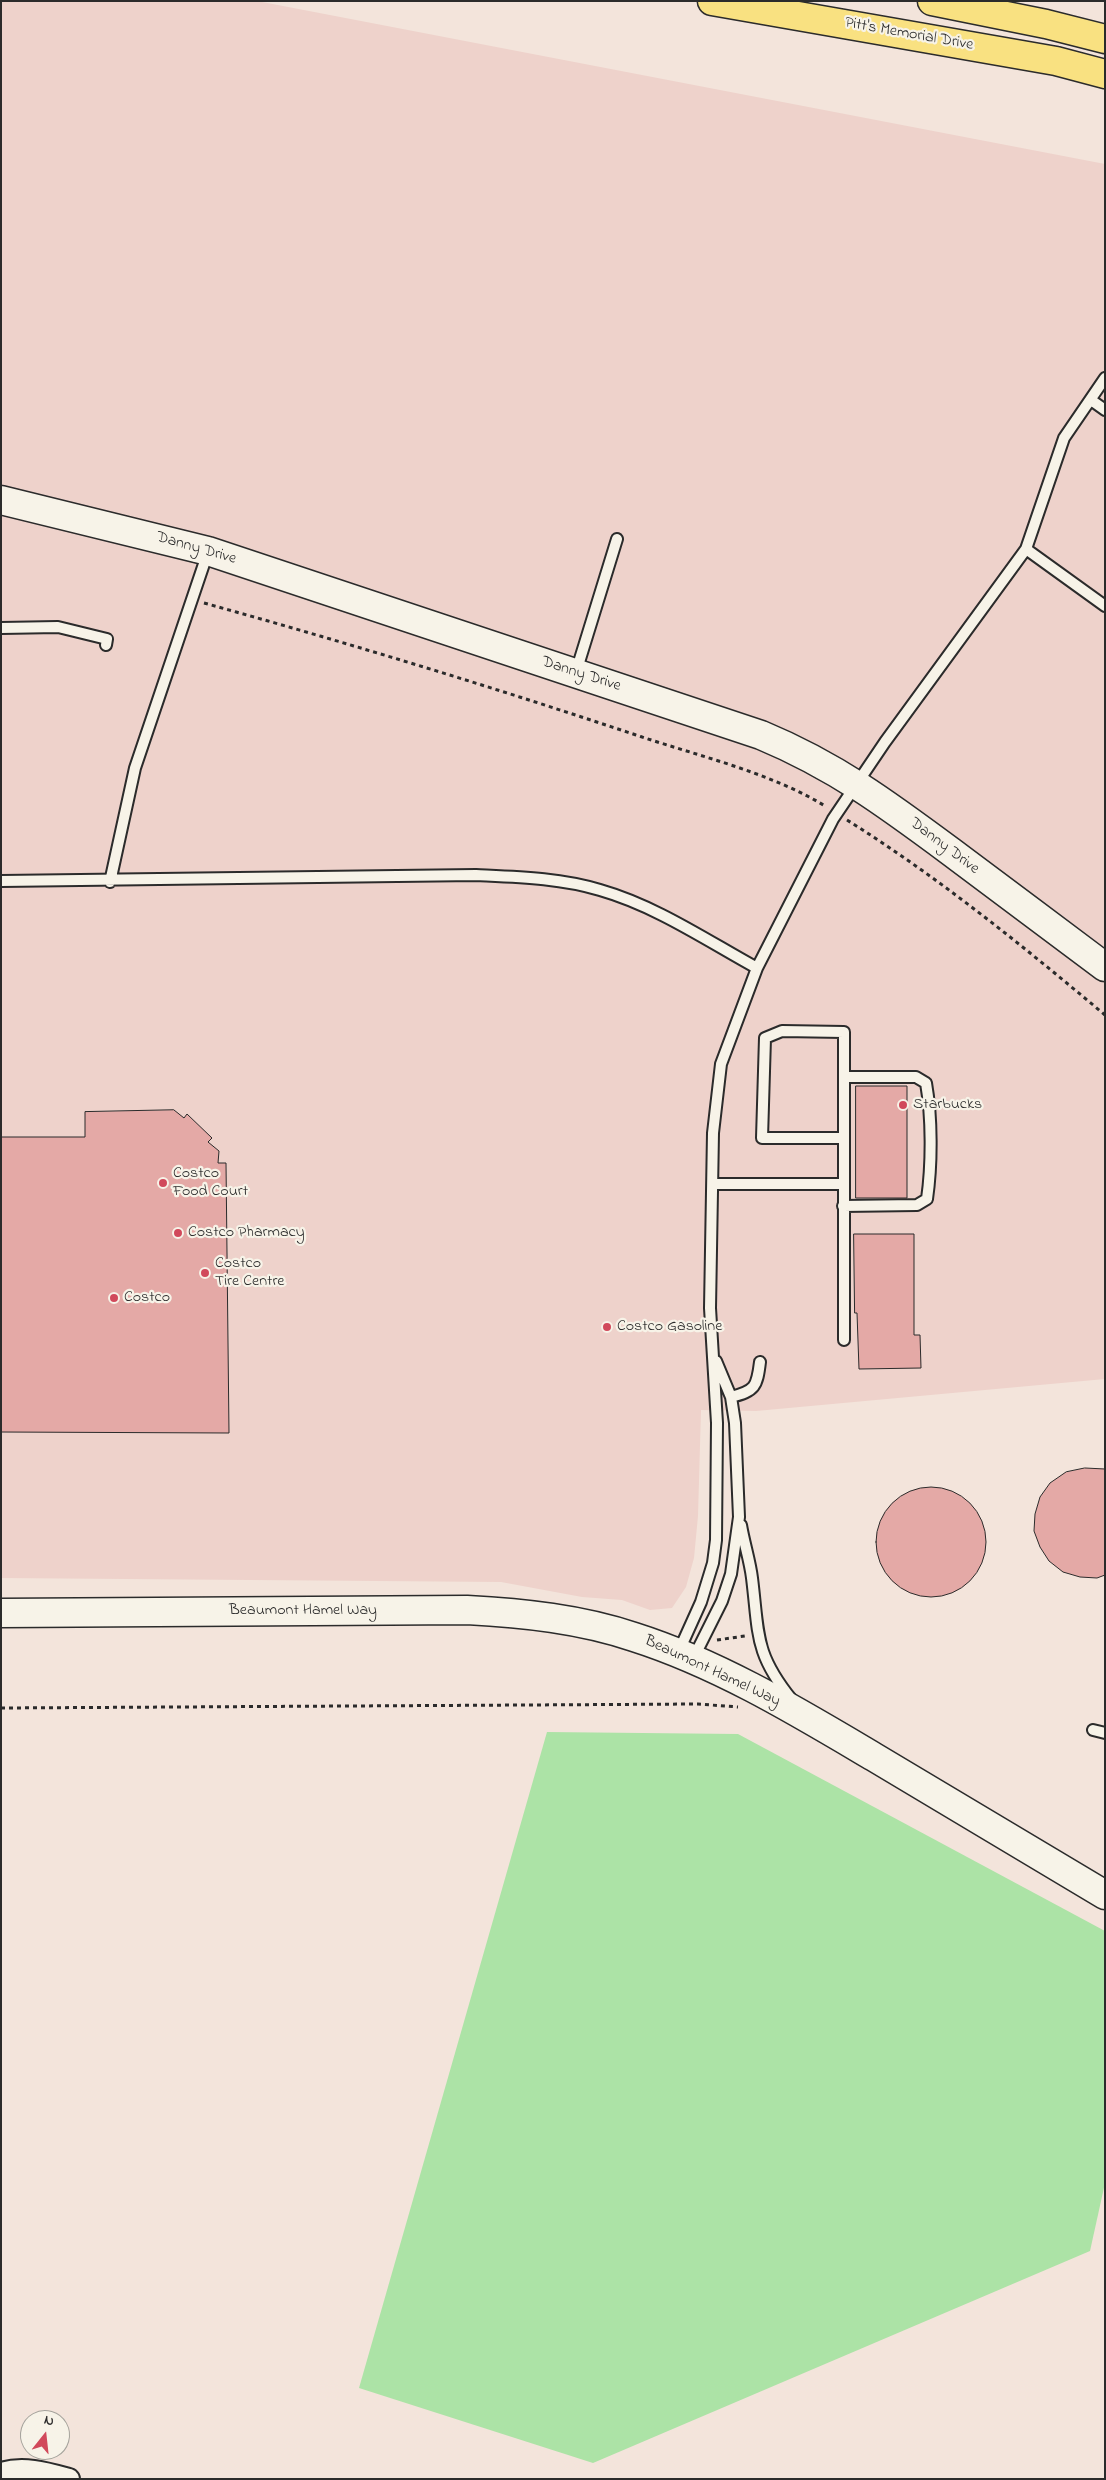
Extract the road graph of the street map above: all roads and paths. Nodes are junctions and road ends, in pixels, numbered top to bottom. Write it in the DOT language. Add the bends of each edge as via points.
graph roads {
  1 [pos="712,1"];
  2 [pos="932,1"];
  3 [pos="1105,39"];
  4 [pos="1105,74"];
  5 [pos="1105,378"];
  6 [pos="1091,400"];
  7 [pos="1105,410"];
  8 [pos="1,500"];
  9 [pos="617,539"];
  10 [pos="1026,549"];
  11 [pos="208,551"];
  12 [pos="191,600"];
  13 [pos="1105,606"];
  14 [pos="1,628"];
  15 [pos="106,645"];
  16 [pos="575,673"];
  17 [pos="856,784"];
  18 [pos="818,802"];
  19 [pos="867,832"];
  20 [pos="1,882"];
  21 [pos="110,882"];
  22 [pos="1105,967"];
  23 [pos="757,968"];
  24 [pos="1105,1015"];
  25 [pos="844,1077"];
  26 [pos="844,1138"];
  27 [pos="713,1184"];
  28 [pos="843,1184"];
  29 [pos="843,1206"];
  30 [pos="844,1340"];
  31 [pos="713,1353"];
  32 [pos="760,1362"];
  33 [pos="731,1397"];
  34 [pos="739,1517"];
  35 [pos="1,1613"];
  36 [pos="746,1636"];
  37 [pos="714,1639"];
  38 [pos="685,1657"];
  39 [pos="1,1708"];
  40 [pos="742,1708"];
  41 [pos="816,1723"];
  42 [pos="1092,1730"];
  43 [pos="1105,1733"];
  44 [pos="1105,1895"];
  45 [pos="1,2473"];
  46 [pos="70,2479"];
  1 -- 4 [label="highway, Pitt's Memorial Drive" via="1056,61"];
  2 -- 3 [label="highway"];
  5 -- 6 [label="lane"];
  6 -- 7 [label="lane"];
  6 -- 10 [label="lane" via="1064,438"];
  8 -- 11 [label="street, Danny Drive"];
  9 -- 16 [label="lane"];
  10 -- 13 [label="lane"];
  10 -- 17 [label="lane"];
  11 -- 12 [label="lane"];
  11 -- 16 [label="street, Danny Drive"];
  12 -- 18 [label="path" via="424,666 756,775"];
  12 -- 21 [label="lane" via="135,768"];
  14 -- 15 [label="lane" via="58,627 107,639"];
  16 -- 17 [label="street, Danny Drive" via="761,735 819,761"];
  17 -- 22 [label="street, Danny Drive"];
  17 -- 23 [label="lane" via="833,818"];
  19 -- 24 [label="path" via="1046,965"];
  20 -- 21 [label="lane"];
  21 -- 23 [label="lane" via="476,876 545,879 600,890 634,901"];
  23 -- 27 [label="lane" via="721,1064 714,1110"];
  25 -- 26 [label="lane"];
  25 -- 26 [label="lane" via="844,1032 782,1031 765,1038 762,1138"];
  25 -- 29 [label="lane" via="916,1078 926,1083 929,1098 929,1181 926,1199 917,1205"];
  26 -- 28 [label="lane"];
  27 -- 28 [label="lane"];
  27 -- 31 [label="lane" via="710,1308"];
  28 -- 29 [label="lane"];
  29 -- 30 [label="lane"];
  31 -- 33 [label="lane"];
  31 -- 38 [label="lane" via="717,1424 714,1563"];
  32 -- 33 [label="lane" via="755,1386"];
  33 -- 34 [label="lane"];
  34 -- 38 [label="lane" via="731,1574 722,1601"];
  34 -- 41 [label="lane" via="752,1577 757,1633 764,1657 779,1683"];
  35 -- 38 [label="street, Beaumont Hamel Way" via="521,1613 605,1628"];
  36 -- 37 [label="path" via="721,1642"];
  38 -- 41 [label="street, Beaumont Hamel Way"];
  39 -- 40 [label="path" via="698,1704"];
  41 -- 44 [label="street, Beaumont Hamel Way"];
  42 -- 43 [label="lane"];
  45 -- 46 [label="street" via="13,2469 38,2470"];
}
